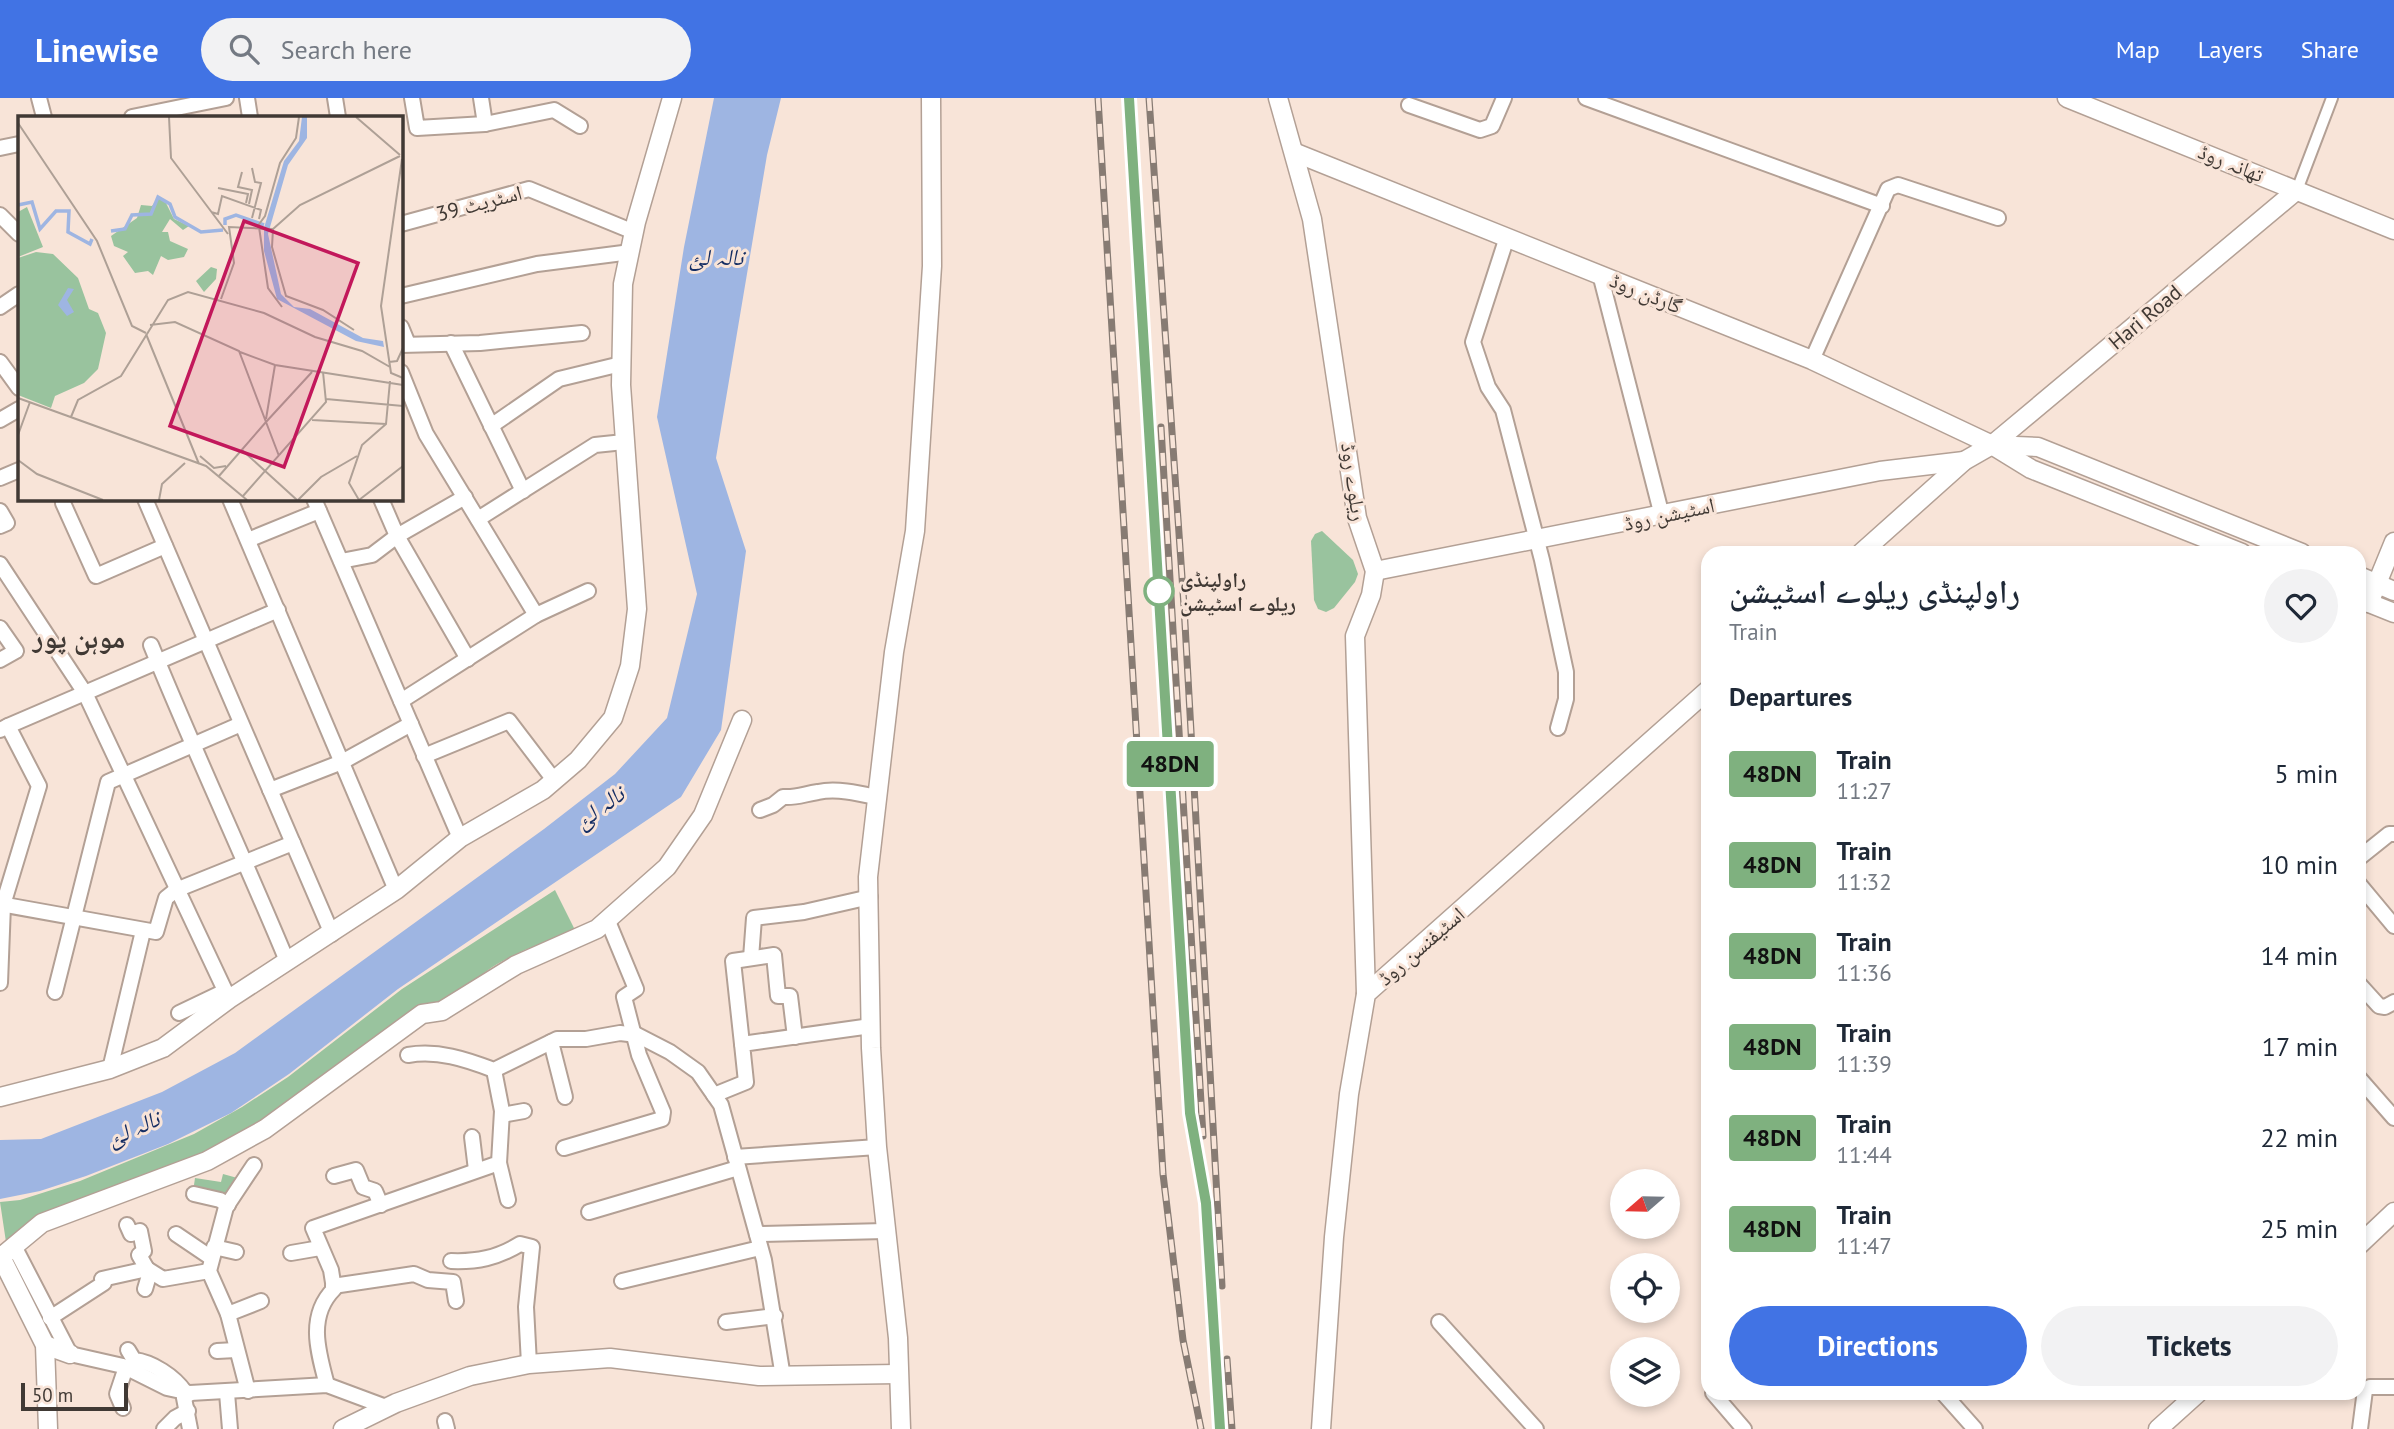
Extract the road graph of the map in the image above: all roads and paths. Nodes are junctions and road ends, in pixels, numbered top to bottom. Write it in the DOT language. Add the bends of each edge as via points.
graph roads {
  1 [pos="38,98"];
  2 [pos="226,98"];
  3 [pos="247,98"];
  4 [pos="335,98"];
  5 [pos="412,98"];
  6 [pos="481,98"];
  7 [pos="673,98"];
  8 [pos="931,98"];
  9 [pos="1278,98"];
  10 [pos="1504,98"];
  11 [pos="1586,98"];
  12 [pos="2067,98"];
  13 [pos="2332,98"];
  14 [pos="1602,101"];
  15 [pos="1409,105"];
  16 [pos="158,109"];
  17 [pos="44,116"];
  18 [pos="135,116"];
  19 [pos="250,116"];
  20 [pos="338,116"];
  21 [pos="485,124"];
  22 [pos="580,126"];
  23 [pos="18,144"];
  24 [pos="0,148"];
  25 [pos="1296,153"];
  26 [pos="2297,190"];
  27 [pos="1882,206"];
  28 [pos="0,215"];
  29 [pos="1998,218"];
  30 [pos="402,225"];
  31 [pos="2394,230"];
  32 [pos="634,232"];
  33 [pos="18,233"];
  34 [pos="1507,237"];
  35 [pos="623,253"];
  36 [pos="1600,274"];
  37 [pos="18,295"];
  38 [pos="402,296"];
  39 [pos="0,307"];
  40 [pos="582,333"];
  41 [pos="451,343"];
  42 [pos="404,344"];
  43 [pos="1812,360"];
  44 [pos="0,362"];
  45 [pos="621,364"];
  46 [pos="402,374"];
  47 [pos="17,380"];
  48 [pos="18,410"];
  49 [pos="0,420"];
  50 [pos="491,426"];
  51 [pos="624,442"];
  52 [pos="1992,445"];
  53 [pos="1964,461"];
  54 [pos="18,470"];
  55 [pos="0,478"];
  56 [pos="523,491"];
  57 [pos="465,497"];
  58 [pos="145,500"];
  59 [pos="230,500"];
  60 [pos="382,500"];
  61 [pos="63,503"];
  62 [pos="316,505"];
  63 [pos="0,511"];
  64 [pos="1662,516"];
  65 [pos="478,519"];
  66 [pos="0,526"];
  67 [pos="397,536"];
  68 [pos="248,540"];
  69 [pos="1538,541"];
  70 [pos="2394,542"];
  71 [pos="165,546"];
  72 [pos="1869,546"];
  73 [pos="2224,546"];
  74 [pos="2285,546"];
  75 [pos="341,561"];
  76 [pos="1375,570"];
  77 [pos="2,571"];
  78 [pos="2366,579"];
  79 [pos="2376,583"];
  80 [pos="588,591"];
  81 [pos="2394,591"];
  82 [pos="2366,598"];
  83 [pos="2366,602"];
  84 [pos="278,610"];
  85 [pos="2394,613"];
  86 [pos="536,615"];
  87 [pos="0,628"];
  88 [pos="206,643"];
  89 [pos="151,645"];
  90 [pos="468,659"];
  91 [pos="0,660"];
  92 [pos="158,663"];
  93 [pos="86,693"];
  94 [pos="1701,696"];
  95 [pos="401,701"];
  96 [pos="742,720"];
  97 [pos="241,724"];
  98 [pos="411,724"];
  99 [pos="4,728"];
  100 [pos="1558,728"];
  101 [pos="192,748"];
  102 [pos="424,756"];
  103 [pos="342,762"];
  104 [pos="124,775"];
  105 [pos="554,780"];
  106 [pos="270,790"];
  107 [pos="876,797"];
  108 [pos="760,810"];
  109 [pos="2394,834"];
  110 [pos="460,838"];
  111 [pos="293,843"];
  112 [pos="2366,852"];
  113 [pos="246,862"];
  114 [pos="176,890"];
  115 [pos="396,890"];
  116 [pos="2366,892"];
  117 [pos="870,897"];
  118 [pos="1,904"];
  119 [pos="73,918"];
  120 [pos="607,919"];
  121 [pos="2394,926"];
  122 [pos="143,931"];
  123 [pos="332,934"];
  124 [pos="751,958"];
  125 [pos="287,961"];
  126 [pos="0,983"];
  127 [pos="55,992"];
  128 [pos="2366,992"];
  129 [pos="1366,994"];
  130 [pos="227,995"];
  131 [pos="2394,1002"];
  132 [pos="179,1013"];
  133 [pos="871,1026"];
  134 [pos="636,1035"];
  135 [pos="795,1037"];
  136 [pos="551,1042"];
  137 [pos="742,1044"];
  138 [pos="408,1055"];
  139 [pos="110,1069"];
  140 [pos="494,1070"];
  141 [pos="2366,1086"];
  142 [pos="714,1095"];
  143 [pos="0,1097"];
  144 [pos="565,1097"];
  145 [pos="524,1111"];
  146 [pos="502,1115"];
  147 [pos="2394,1118"];
  148 [pos="472,1137"];
  149 [pos="877,1147"];
  150 [pos="564,1148"];
  151 [pos="737,1162"];
  152 [pos="499,1163"];
  153 [pos="254,1165"];
  154 [pos="476,1170"];
  155 [pos="334,1176"];
  156 [pos="194,1194"];
  157 [pos="508,1200"];
  158 [pos="234,1201"];
  159 [pos="381,1205"];
  160 [pos="589,1212"];
  161 [pos="2394,1212"];
  162 [pos="127,1225"];
  163 [pos="886,1231"];
  164 [pos="176,1234"];
  165 [pos="2366,1238"];
  166 [pos="758,1241"];
  167 [pos="320,1248"];
  168 [pos="5,1252"];
  169 [pos="236,1252"];
  170 [pos="291,1253"];
  171 [pos="211,1258"];
  172 [pos="451,1261"];
  173 [pos="149,1270"];
  174 [pos="5,1278"];
  175 [pos="622,1281"];
  176 [pos="334,1286"];
  177 [pos="145,1289"];
  178 [pos="261,1301"];
  179 [pos="456,1301"];
  180 [pos="228,1314"];
  181 [pos="775,1316"];
  182 [pos="50,1318"];
  183 [pos="726,1322"];
  184 [pos="1439,1322"];
  185 [pos="45,1345"];
  186 [pos="128,1350"];
  187 [pos="236,1350"];
  188 [pos="217,1351"];
  189 [pos="70,1354"];
  190 [pos="529,1364"];
  191 [pos="126,1367"];
  192 [pos="898,1374"];
  193 [pos="783,1377"];
  194 [pos="327,1385"];
  195 [pos="2394,1387"];
  196 [pos="2366,1389"];
  197 [pos="248,1391"];
  198 [pos="188,1392"];
  199 [pos="227,1393"];
  200 [pos="1719,1400"];
  201 [pos="1949,1400"];
  202 [pos="2190,1400"];
  203 [pos="2364,1400"];
  204 [pos="386,1407"];
  205 [pos="123,1408"];
  206 [pos="188,1411"];
  207 [pos="48,1429"];
  208 [pos="164,1429"];
  209 [pos="190,1429"];
  210 [pos="230,1429"];
  211 [pos="343,1429"];
  212 [pos="901,1429"];
  213 [pos="1321,1429"];
  214 [pos="1536,1429"];
  215 [pos="1744,1429"];
  216 [pos="1975,1429"];
  217 [pos="2158,1429"];
  218 [pos="2360,1429"];
  1 -- 17 [label="street"];
  2 -- 16 [label="street"];
  3 -- 19 [label="street"];
  4 -- 20 [label="street"];
  5 -- 21 [label="street" via="417,128"];
  6 -- 21 [label="street"];
  7 -- 32 [label="street"];
  8 -- 107 [label="street" via="932,266 915,531"];
  9 -- 25 [label="street, ریلوے روڈ"];
  10 -- 15 [label="street" via="1492,126 1480,130"];
  11 -- 14 [label="street"];
  12 -- 26 [label="street, تھانہ روڈ"];
  13 -- 26 [label="street"];
  14 -- 27 [label="street"];
  16 -- 18 [label="street"];
  21 -- 22 [label="street" via="554,110"];
  23 -- 24 [label="street"];
  25 -- 34 [label="street, گارڈن روڈ"];
  25 -- 76 [label="street, ریلوے روڈ" via="1312,219 1357,518"];
  26 -- 31 [label="street, تھانہ روڈ"];
  26 -- 52 [label="street, Hari Road"];
  27 -- 29 [label="street" via="1888,189 1898,185"];
  27 -- 43 [label="street"];
  28 -- 33 [label="street"];
  30 -- 32 [label="street, اسٹریٹ 39" via="529,189"];
  32 -- 45 [label="street" via="623,284"];
  34 -- 36 [label="street, گارڈن روڈ"];
  34 -- 69 [label="street" via="1474,342 1488,387 1503,410"];
  35 -- 38 [label="street" via="537,264"];
  36 -- 43 [label="street, گارڈن روڈ"];
  36 -- 64 [label="street"];
  37 -- 39 [label="street"];
  40 -- 41 [label="street"];
  41 -- 42 [label="street"];
  41 -- 50 [label="street"];
  43 -- 52 [label="street, گارڈن روڈ"];
  44 -- 47 [label="street"];
  45 -- 50 [label="street" via="559,379"];
  45 -- 51 [label="street"];
  46 -- 57 [label="street" via="426,434"];
  48 -- 49 [label="street"];
  50 -- 56 [label="street"];
  51 -- 56 [label="street" via="595,445"];
  51 -- 105 [label="street" via="637,609 630,666 613,718 578,760"];
  52 -- 53 [label="street, Hari Road"];
  52 -- 73 [label="street, گارڈن روڈ" via="2031,469"];
  52 -- 74 [label="street" via="2038,447"];
  53 -- 64 [label="street, اسٹیشن روڈ" via="1880,471"];
  53 -- 72 [label="street"];
  54 -- 55 [label="street"];
  56 -- 65 [label="street"];
  57 -- 65 [label="street"];
  57 -- 67 [label="street"];
  58 -- 71 [label="street"];
  59 -- 68 [label="street"];
  60 -- 67 [label="street"];
  61 -- 71 [label="street" via="96,576"];
  62 -- 68 [label="street"];
  62 -- 75 [label="street"];
  63 -- 66 [label="street" via="7,523"];
  64 -- 69 [label="street, اسٹیشن روڈ"];
  65 -- 86 [label="street"];
  67 -- 75 [label="street" via="372,555"];
  67 -- 90 [label="street"];
  68 -- 84 [label="street"];
  69 -- 76 [label="street, اسٹیشن روڈ"];
  69 -- 100 [label="street" via="1566,672 1566,699"];
  70 -- 79 [label="street"];
  71 -- 88 [label="street"];
  75 -- 95 [label="street"];
  76 -- 129 [label="street" via="1355,636"];
  77 -- 93 [label="street"];
  78 -- 79 [label="street"];
  79 -- 81 [label="street"];
  79 -- 82 [label="street"];
  80 -- 86 [label="street"];
  83 -- 85 [label="street"];
  84 -- 88 [label="street"];
  84 -- 103 [label="street"];
  86 -- 90 [label="street"];
  87 -- 91 [label="street" via="16,651"];
  88 -- 92 [label="street"];
  88 -- 97 [label="street"];
  89 -- 92 [label="street"];
  90 -- 95 [label="street"];
  92 -- 93 [label="street"];
  92 -- 101 [label="street"];
  93 -- 99 [label="street"];
  93 -- 104 [label="street"];
  94 -- 129 [label="street, اسٹیفنسن روڈ"];
  95 -- 98 [label="street"];
  96 -- 120 [label="street" via="703,816 667,867"];
  97 -- 101 [label="street"];
  97 -- 106 [label="street"];
  98 -- 102 [label="street"];
  98 -- 103 [label="street"];
  99 -- 118 [label="street" via="39,786"];
  101 -- 104 [label="street"];
  101 -- 113 [label="street"];
  102 -- 105 [label="street" via="509,721"];
  102 -- 110 [label="street"];
  103 -- 106 [label="street"];
  103 -- 115 [label="street"];
  104 -- 114 [label="street"];
  104 -- 119 [label="street" via="107,782"];
  105 -- 110 [label="street"];
  106 -- 111 [label="street"];
  107 -- 108 [label="street" via="818,792 801,798 783,796"];
  107 -- 117 [label="street"];
  109 -- 112 [label="street"];
  110 -- 115 [label="street"];
  111 -- 113 [label="street"];
  111 -- 123 [label="street"];
  113 -- 114 [label="street"];
  113 -- 125 [label="street"];
  114 -- 122 [label="street" via="166,898 159,929"];
  114 -- 130 [label="street"];
  115 -- 123 [label="street"];
  116 -- 121 [label="street"];
  117 -- 124 [label="street" via="754,918"];
  117 -- 133 [label="street"];
  118 -- 119 [label="street"];
  118 -- 126 [label="street"];
  119 -- 122 [label="street"];
  119 -- 127 [label="street"];
  120 -- 134 [label="street" via="636,989 624,997"];
  120 -- 168 [label="street" via="597,929 516,965 442,1011 422,1014 265,1129 207,1161 42,1223"];
  122 -- 139 [label="street"];
  123 -- 125 [label="street"];
  124 -- 135 [label="street" via="774,954 779,996 790,996"];
  124 -- 137 [label="street" via="733,961"];
  125 -- 130 [label="street"];
  128 -- 131 [label="street" via="2379,1006"];
  129 -- 213 [label="street, اسٹیفنسن روڈ" via="1349,1094"];
  130 -- 132 [label="street"];
  130 -- 139 [label="street" via="163,1048"];
  133 -- 135 [label="street"];
  133 -- 149 [label="street"];
  134 -- 136 [label="street"];
  134 -- 142 [label="street" via="698,1072"];
  134 -- 150 [label="street" via="662,1119"];
  135 -- 137 [label="street"];
  136 -- 140 [label="street"];
  136 -- 144 [label="street"];
  137 -- 142 [label="street" via="746,1082"];
  138 -- 140 [label="street" via="435,1052"];
  139 -- 143 [label="street"];
  140 -- 146 [label="street"];
  141 -- 147 [label="street"];
  142 -- 151 [label="street"];
  145 -- 146 [label="street"];
  146 -- 152 [label="street"];
  148 -- 154 [label="street"];
  149 -- 151 [label="street"];
  149 -- 163 [label="street"];
  151 -- 160 [label="street" via="711,1178"];
  151 -- 166 [label="street"];
  152 -- 154 [label="street"];
  152 -- 157 [label="street"];
  153 -- 158 [label="street"];
  154 -- 159 [label="street"];
  155 -- 159 [label="street" via="356,1170 363,1187 375,1191"];
  156 -- 158 [label="street"];
  158 -- 171 [label="street"];
  159 -- 167 [label="street" via="313,1228"];
  161 -- 165 [label="street"];
  162 -- 173 [label="street" via="131,1234 140,1231 144,1251 139,1255"];
  163 -- 166 [label="street"];
  163 -- 192 [label="street"];
  164 -- 171 [label="street"];
  166 -- 175 [label="street" via="676,1271"];
  166 -- 181 [label="street"];
  167 -- 170 [label="street"];
  167 -- 176 [label="street"];
  168 -- 174 [label="street"];
  168 -- 182 [label="street"];
  169 -- 171 [label="street"];
  171 -- 173 [label="street" via="163,1279"];
  171 -- 180 [label="street"];
  172 -- 190 [label="street" via="476,1262 520,1244 532,1247 526,1307"];
  173 -- 177 [label="street"];
  173 -- 182 [label="street" via="102,1279 104,1283"];
  174 -- 185 [label="street"];
  176 -- 179 [label="street" via="414,1274 453,1282"];
  176 -- 194 [label="street" via="321,1306 316,1331"];
  178 -- 180 [label="street"];
  180 -- 187 [label="street"];
  181 -- 183 [label="street"];
  181 -- 193 [label="street"];
  182 -- 189 [label="street"];
  184 -- 214 [label="street"];
  185 -- 189 [label="street"];
  185 -- 207 [label="street"];
  186 -- 198 [label="street" via="134,1360 149,1362"];
  187 -- 188 [label="street"];
  187 -- 197 [label="street"];
  189 -- 191 [label="street"];
  190 -- 193 [label="street" via="610,1358"];
  190 -- 204 [label="street" via="470,1376"];
  191 -- 198 [label="street" via="167,1388"];
  191 -- 205 [label="street" via="117,1394"];
  192 -- 193 [label="street"];
  192 -- 212 [label="street"];
  194 -- 197 [label="street"];
  194 -- 204 [label="street"];
  195 -- 196 [label="street"];
  197 -- 199 [label="street"];
  198 -- 199 [label="street"];
  198 -- 206 [label="street" via="184,1398"];
  199 -- 210 [label="street"];
  200 -- 215 [label="street"];
  201 -- 216 [label="street"];
  202 -- 217 [label="street"];
  203 -- 218 [label="street"];
  204 -- 211 [label="street"];
  206 -- 208 [label="street"];
  206 -- 209 [label="street"];
}
